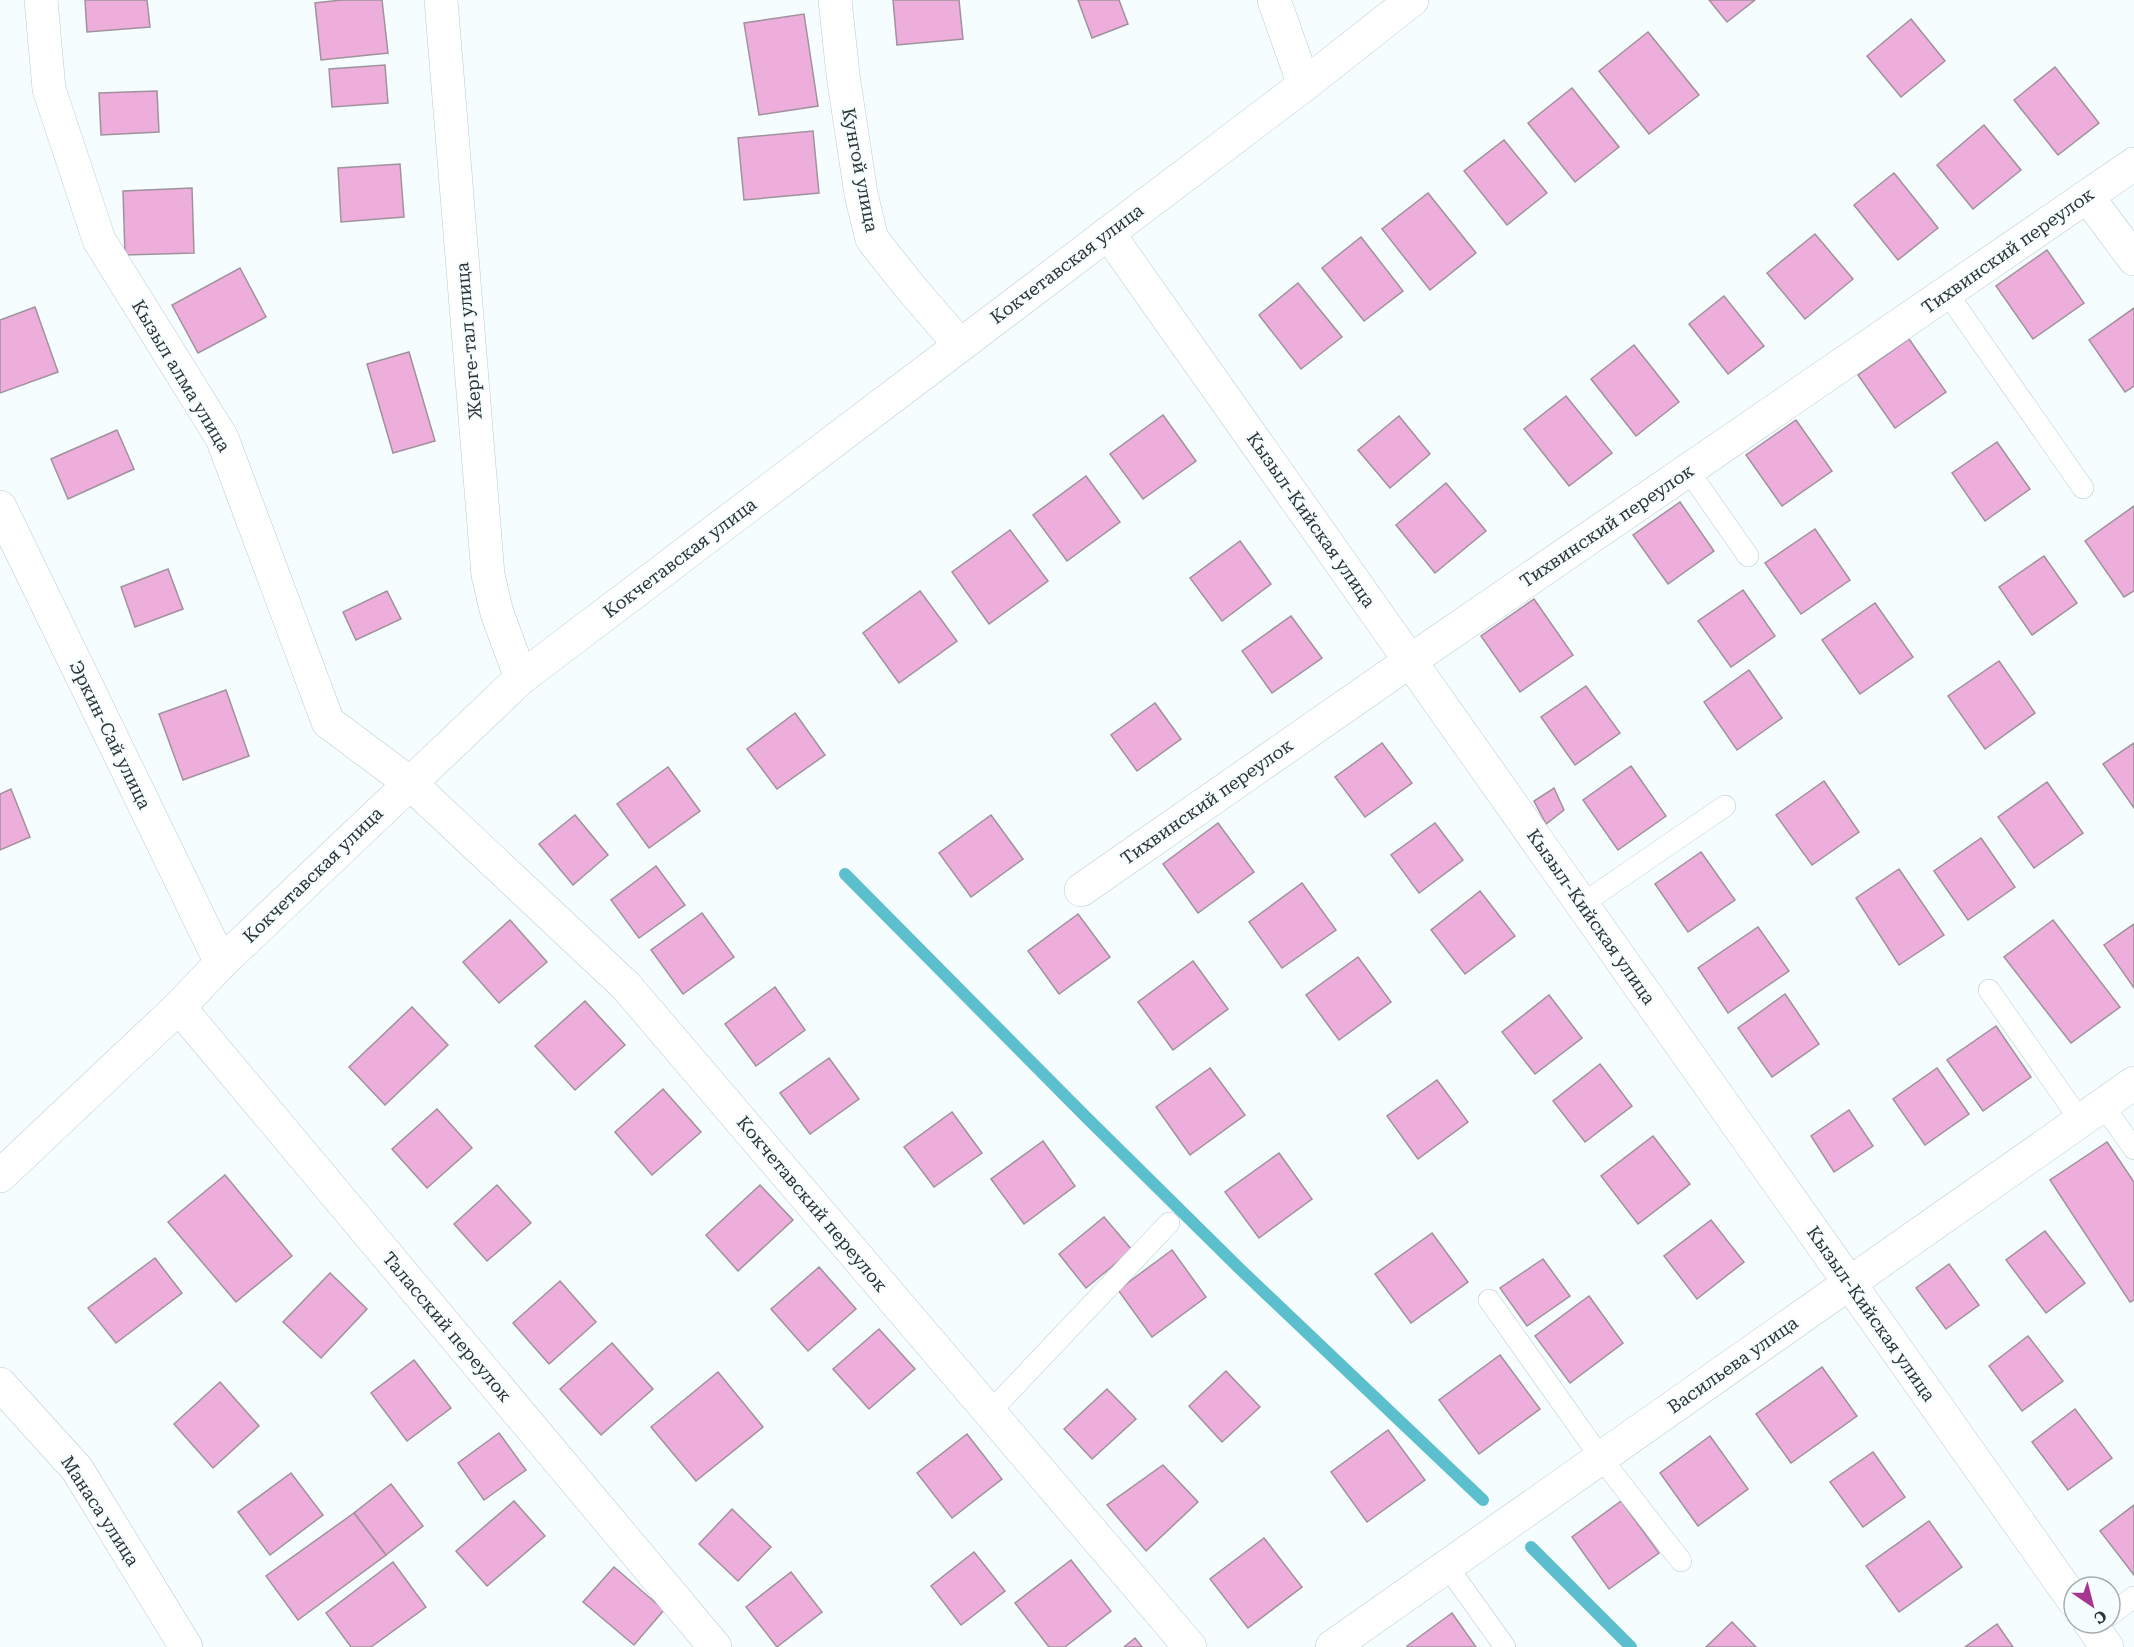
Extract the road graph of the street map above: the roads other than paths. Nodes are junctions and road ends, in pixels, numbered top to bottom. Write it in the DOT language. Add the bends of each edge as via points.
graph roads {
  1 [pos="41,0"];
  2 [pos="441,0"];
  3 [pos="835,0"];
  4 [pos="1274,0"];
  5 [pos="1412,0"];
  6 [pos="1304,86"];
  7 [pos="2134,164"];
  8 [pos="2087,196"];
  9 [pos="1108,233"];
  10 [pos="2134,259"];
  11 [pos="1947,293"];
  12 [pos="960,345"];
  13 [pos="1688,470"];
  14 [pos="2083,488"];
  15 [pos="0,507"];
  16 [pos="1748,556"];
  17 [pos="1410,661"];
  18 [pos="521,678"];
  19 [pos="410,783"];
  20 [pos="1725,806"];
  21 [pos="1080,890"];
  22 [pos="1582,904"];
  23 [pos="221,963"];
  24 [pos="1989,990"];
  25 [pos="179,1007"];
  26 [pos="2134,1083"];
  27 [pos="2092,1113"];
  28 [pos="2134,1149"];
  29 [pos="0,1176"];
  30 [pos="1169,1223"];
  31 [pos="1849,1283"];
  32 [pos="1489,1300"];
  33 [pos="0,1384"];
  34 [pos="990,1412"];
  35 [pos="1600,1458"];
  36 [pos="1681,1561"];
  37 [pos="1447,1566"];
  38 [pos="2062,1583"];
  39 [pos="2134,1597"];
  40 [pos="2122,1608"];
  41 [pos="186,1647"];
  42 [pos="715,1647"];
  43 [pos="1191,1647"];
  44 [pos="1332,1647"];
  45 [pos="1504,1647"];
  1 -- 19 [label="street, Кызыл алма улица" via="50,89 99,240 222,438 328,722"];
  2 -- 18 [label="street, Жерге-тал улица" via="488,575 497,613"];
  3 -- 12 [label="street, Кунгой улица" via="844,85 872,239"];
  4 -- 6 [label="street"];
  5 -- 6 [label="street, Кокчетавская улица"];
  6 -- 9 [label="street, Кокчетавская улица"];
  7 -- 8 [label="street, Тихвинский переулок"];
  8 -- 10 [label="street"];
  8 -- 11 [label="street, Тихвинский переулок"];
  9 -- 12 [label="street, Кокчетавская улица"];
  9 -- 17 [label="street, Кызыл-Кийская улица"];
  11 -- 13 [label="street, Тихвинский переулок"];
  11 -- 14 [label="lane"];
  12 -- 18 [label="street, Кокчетавская улица"];
  13 -- 16 [label="lane"];
  13 -- 17 [label="street, Тихвинский переулок"];
  15 -- 23 [label="street, Эркин-Сай улица"];
  17 -- 21 [label="street, Тихвинский переулок"];
  17 -- 22 [label="street, Кызыл-Кийская улица"];
  18 -- 19 [label="street, Кокчетавская улица"];
  19 -- 23 [label="street, Кокчетавская улица"];
  19 -- 34 [label="street, Кокчетавский переулок" via="626,986"];
  20 -- 22 [label="lane"];
  22 -- 31 [label="street, Кызыл-Кийская улица"];
  23 -- 25 [label="street, Кокчетавская улица"];
  24 -- 27 [label="lane"];
  25 -- 29 [label="street, Кокчетавская улица"];
  25 -- 42 [label="street, Таласский переулок"];
  26 -- 27 [label="street, Васильева улица"];
  27 -- 28 [label="lane"];
  27 -- 31 [label="street, Васильева улица"];
  30 -- 34 [label="lane"];
  31 -- 35 [label="street, Васильева улица"];
  31 -- 38 [label="street, Кызыл-Кийская улица"];
  32 -- 35 [label="lane"];
  33 -- 41 [label="street, Манаса улица" via="77,1468"];
  34 -- 43 [label="street, Кокчетавский переулок"];
  35 -- 36 [label="lane"];
  35 -- 37 [label="street, Васильева улица"];
  37 -- 44 [label="street, Васильева улица"];
  37 -- 45 [label="lane"];
  39 -- 40 [label="lane"];
}
